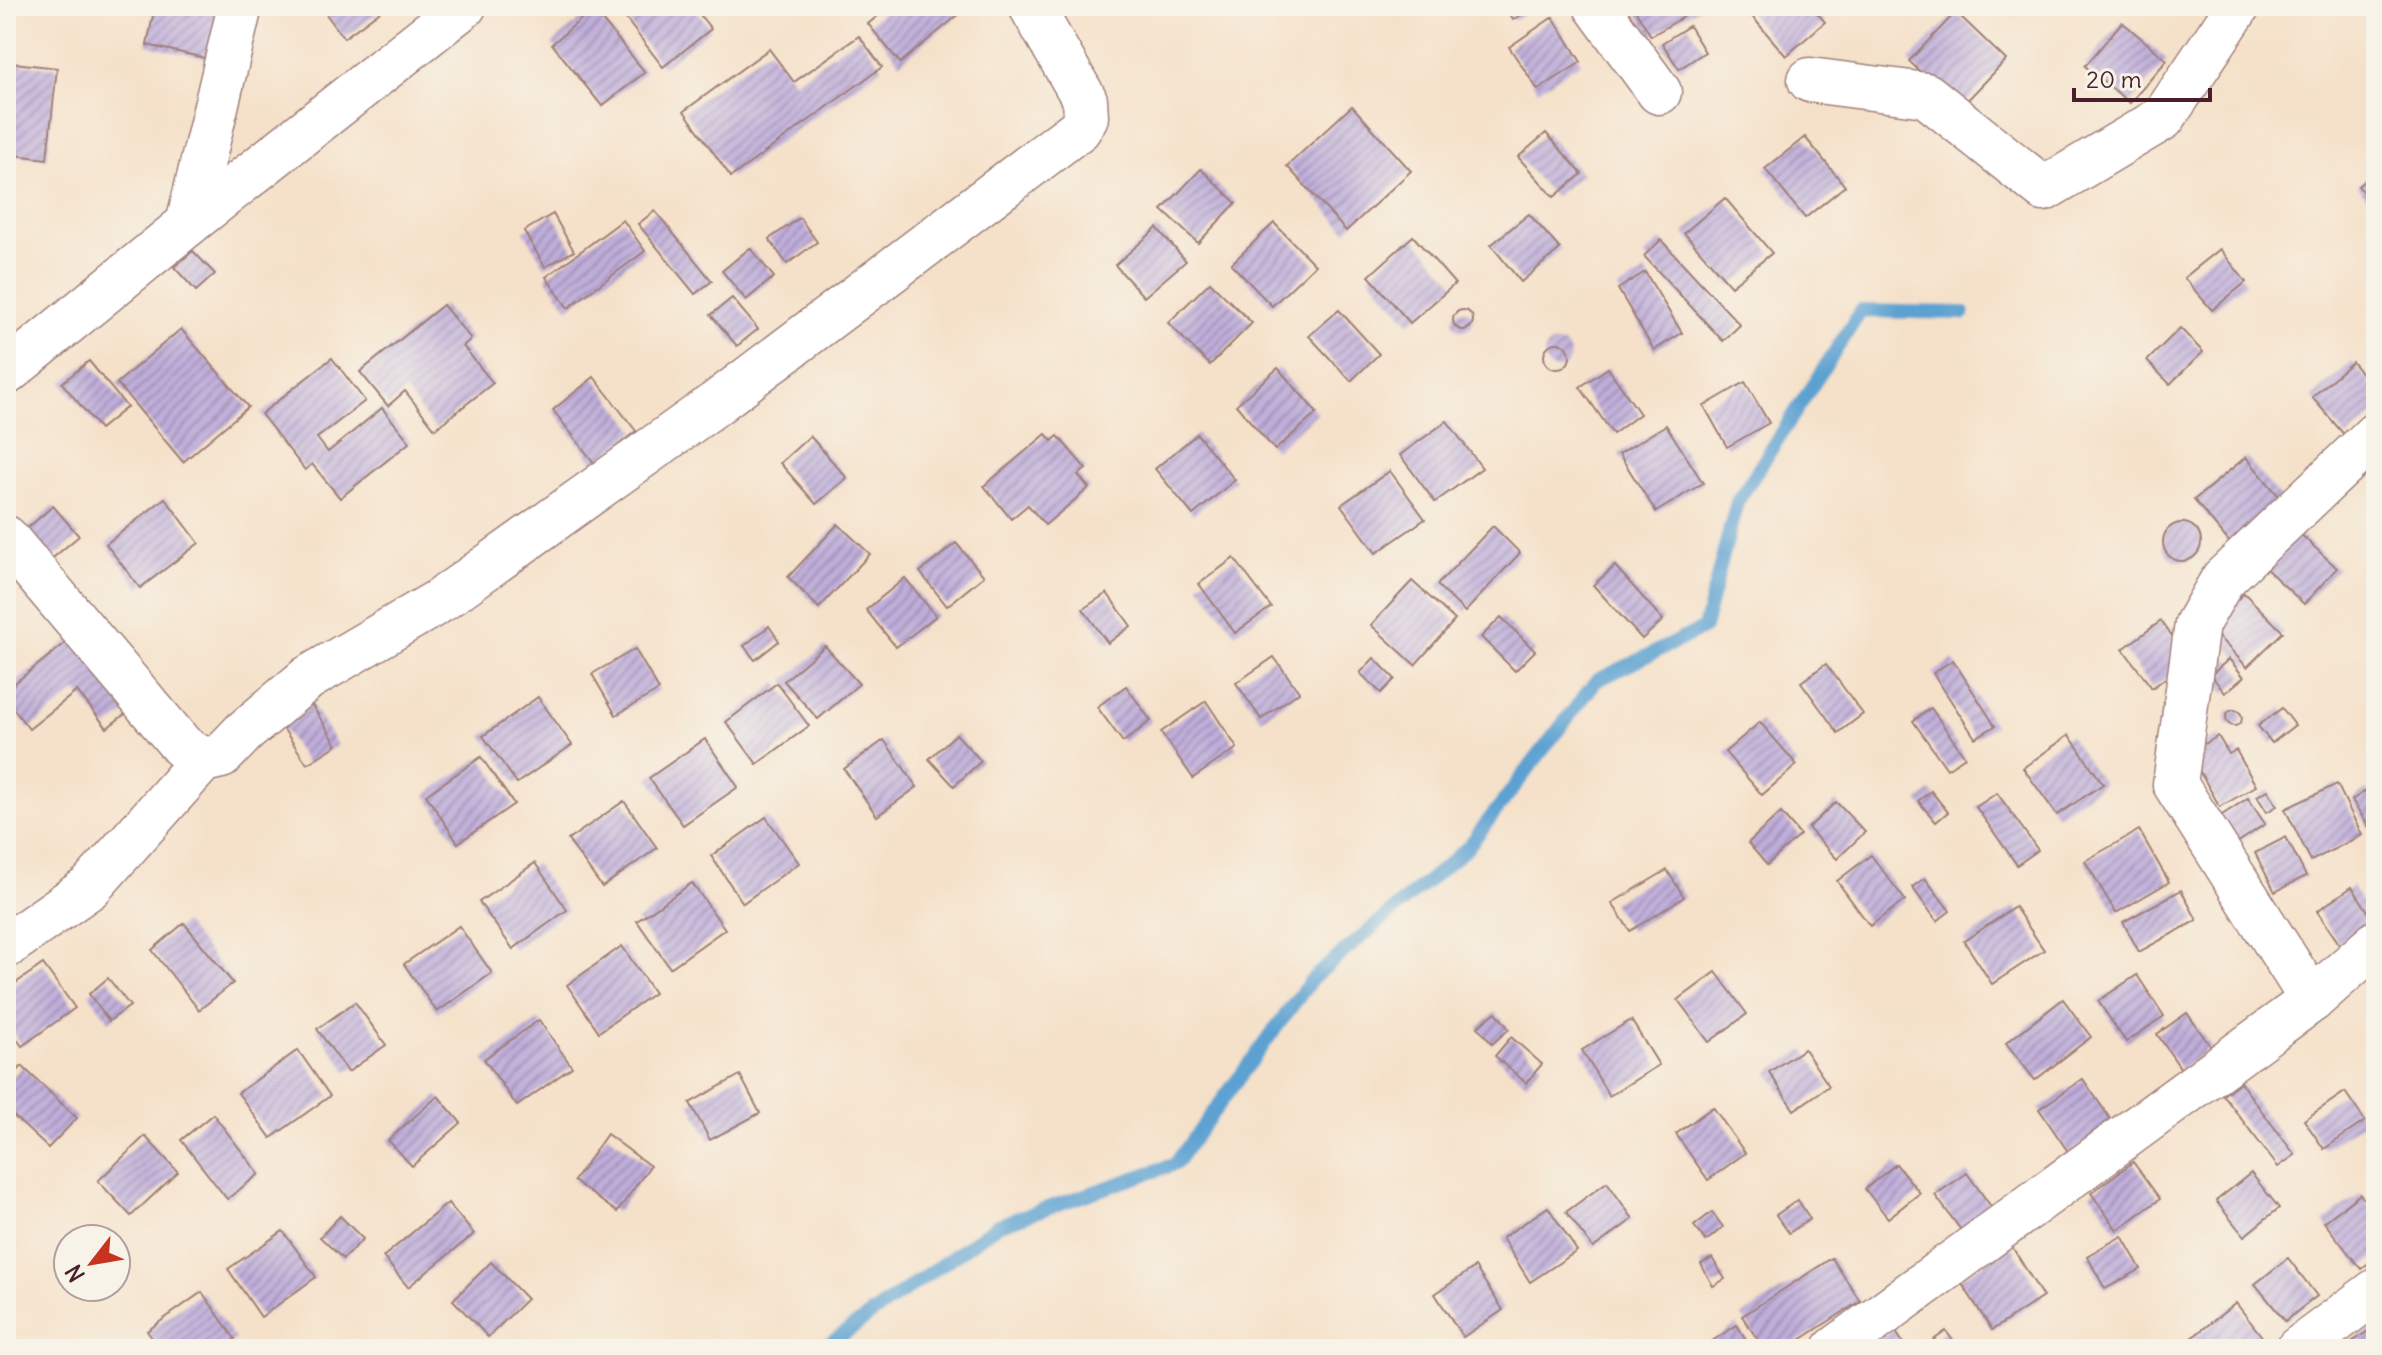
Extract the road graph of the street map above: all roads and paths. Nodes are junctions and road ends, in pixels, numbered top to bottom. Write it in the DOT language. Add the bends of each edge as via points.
graph roads {
  1 [pos="240,6"];
  2 [pos="464,6"];
  3 [pos="1004,6"];
  4 [pos="1031,6"];
  5 [pos="1596,6"];
  6 [pos="2238,6"];
  7 [pos="1810,80"];
  8 [pos="1659,92"];
  9 [pos="1085,100"];
  10 [pos="188,224"];
  11 [pos="6,373"];
  12 [pos="2376,434"];
  13 [pos="6,538"];
  14 [pos="203,760"];
  15 [pos="2376,943"];
  16 [pos="6,946"];
  17 [pos="2312,1000"];
  18 [pos="2376,1291"];
  19 [pos="1835,1349"];
  20 [pos="2298,1349"];
  1 -- 10 [label="street"];
  2 -- 10 [label="street"];
  3 -- 9 [label="street"];
  4 -- 9 [label="street"];
  5 -- 8 [label="street"];
  6 -- 7 [label="street" via="2163,118 2044,189 1926,95"];
  9 -- 14 [label="street" via="1086,117 1079,129 715,404 441,600 308,678 221,756"];
  10 -- 11 [label="street"];
  12 -- 17 [label="street" via="2216,590 2197,624 2175,784"];
  13 -- 14 [label="street" via="182,746"];
  14 -- 16 [label="street" via="90,887"];
  15 -- 17 [label="street"];
  17 -- 19 [label="street"];
  18 -- 20 [label="street"];
}
